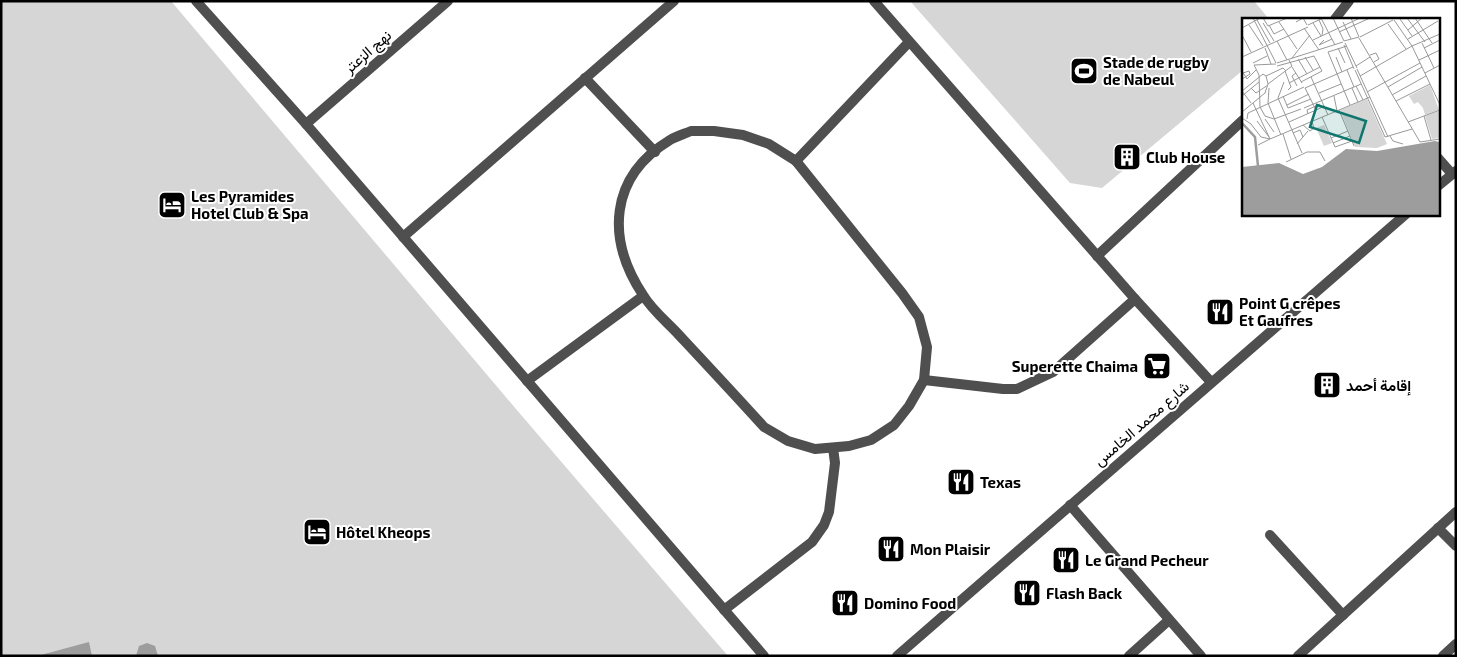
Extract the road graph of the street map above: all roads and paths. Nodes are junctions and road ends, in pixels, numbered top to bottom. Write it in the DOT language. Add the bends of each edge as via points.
graph roads {
  1 [pos="211,1"];
  2 [pos="448,1"];
  3 [pos="674,1"];
  4 [pos="874,1"];
  5 [pos="1349,1"];
  6 [pos="199,5"];
  7 [pos="1334,18"];
  8 [pos="909,42"];
  9 [pos="585,78"];
  10 [pos="1242,121"];
  11 [pos="306,124"];
  12 [pos="655,152"];
  13 [pos="1440,160"];
  14 [pos="796,161"];
  15 [pos="1454,172"];
  16 [pos="1440,184"];
  17 [pos="1405,215"];
  18 [pos="403,237"];
  19 [pos="1097,256"];
  20 [pos="643,296"];
  21 [pos="1135,299"];
  22 [pos="924,380"];
  23 [pos="527,381"];
  24 [pos="1211,382"];
  25 [pos="833,448"];
  26 [pos="1070,505"];
  27 [pos="1456,512"];
  28 [pos="1438,528"];
  29 [pos="1270,535"];
  30 [pos="1456,546"];
  31 [pos="724,610"];
  32 [pos="1342,615"];
  33 [pos="1169,620"];
  34 [pos="1456,644"];
  35 [pos="764,656"];
  36 [pos="897,656"];
  37 [pos="1128,656"];
  38 [pos="1201,656"];
  39 [pos="1298,656"];
  40 [pos="1443,656"];
  1 -- 6 [label="street"];
  2 -- 11 [label="street, نهج الزعتر"];
  3 -- 9 [label="street"];
  4 -- 8 [label="street"];
  5 -- 7 [label="street"];
  6 -- 11 [label="street"];
  8 -- 14 [label="street"];
  8 -- 19 [label="street"];
  9 -- 12 [label="street"];
  9 -- 18 [label="street"];
  10 -- 19 [label="street"];
  11 -- 18 [label="street"];
  12 -- 14 [label="street" via="670,140 691,131 714,131 743,135 769,144"];
  12 -- 20 [label="street" via="637,169 624,191 618,218 620,243"];
  13 -- 15 [label="street"];
  14 -- 22 [label="street" via="919,317 927,347"];
  15 -- 16 [label="street"];
  17 -- 24 [label="street, شارع محمد الخامس"];
  18 -- 23 [label="street"];
  19 -- 21 [label="street"];
  20 -- 23 [label="street"];
  20 -- 25 [label="street" via="764,427 788,441 815,448"];
  21 -- 22 [label="street" via="1053,372 1017,389"];
  21 -- 24 [label="street"];
  22 -- 25 [label="street" via="894,425 871,440"];
  23 -- 31 [label="street"];
  24 -- 26 [label="street, شارع محمد الخامس"];
  25 -- 31 [label="street" via="835,462 829,512 824,525 812,542"];
  26 -- 33 [label="street"];
  26 -- 36 [label="street, شارع محمد الخامس"];
  27 -- 28 [label="street"];
  28 -- 30 [label="street"];
  28 -- 32 [label="street"];
  29 -- 32 [label="street"];
  31 -- 35 [label="street"];
  32 -- 39 [label="street"];
  33 -- 37 [label="street"];
  33 -- 38 [label="street"];
  34 -- 40 [label="street"];
}
